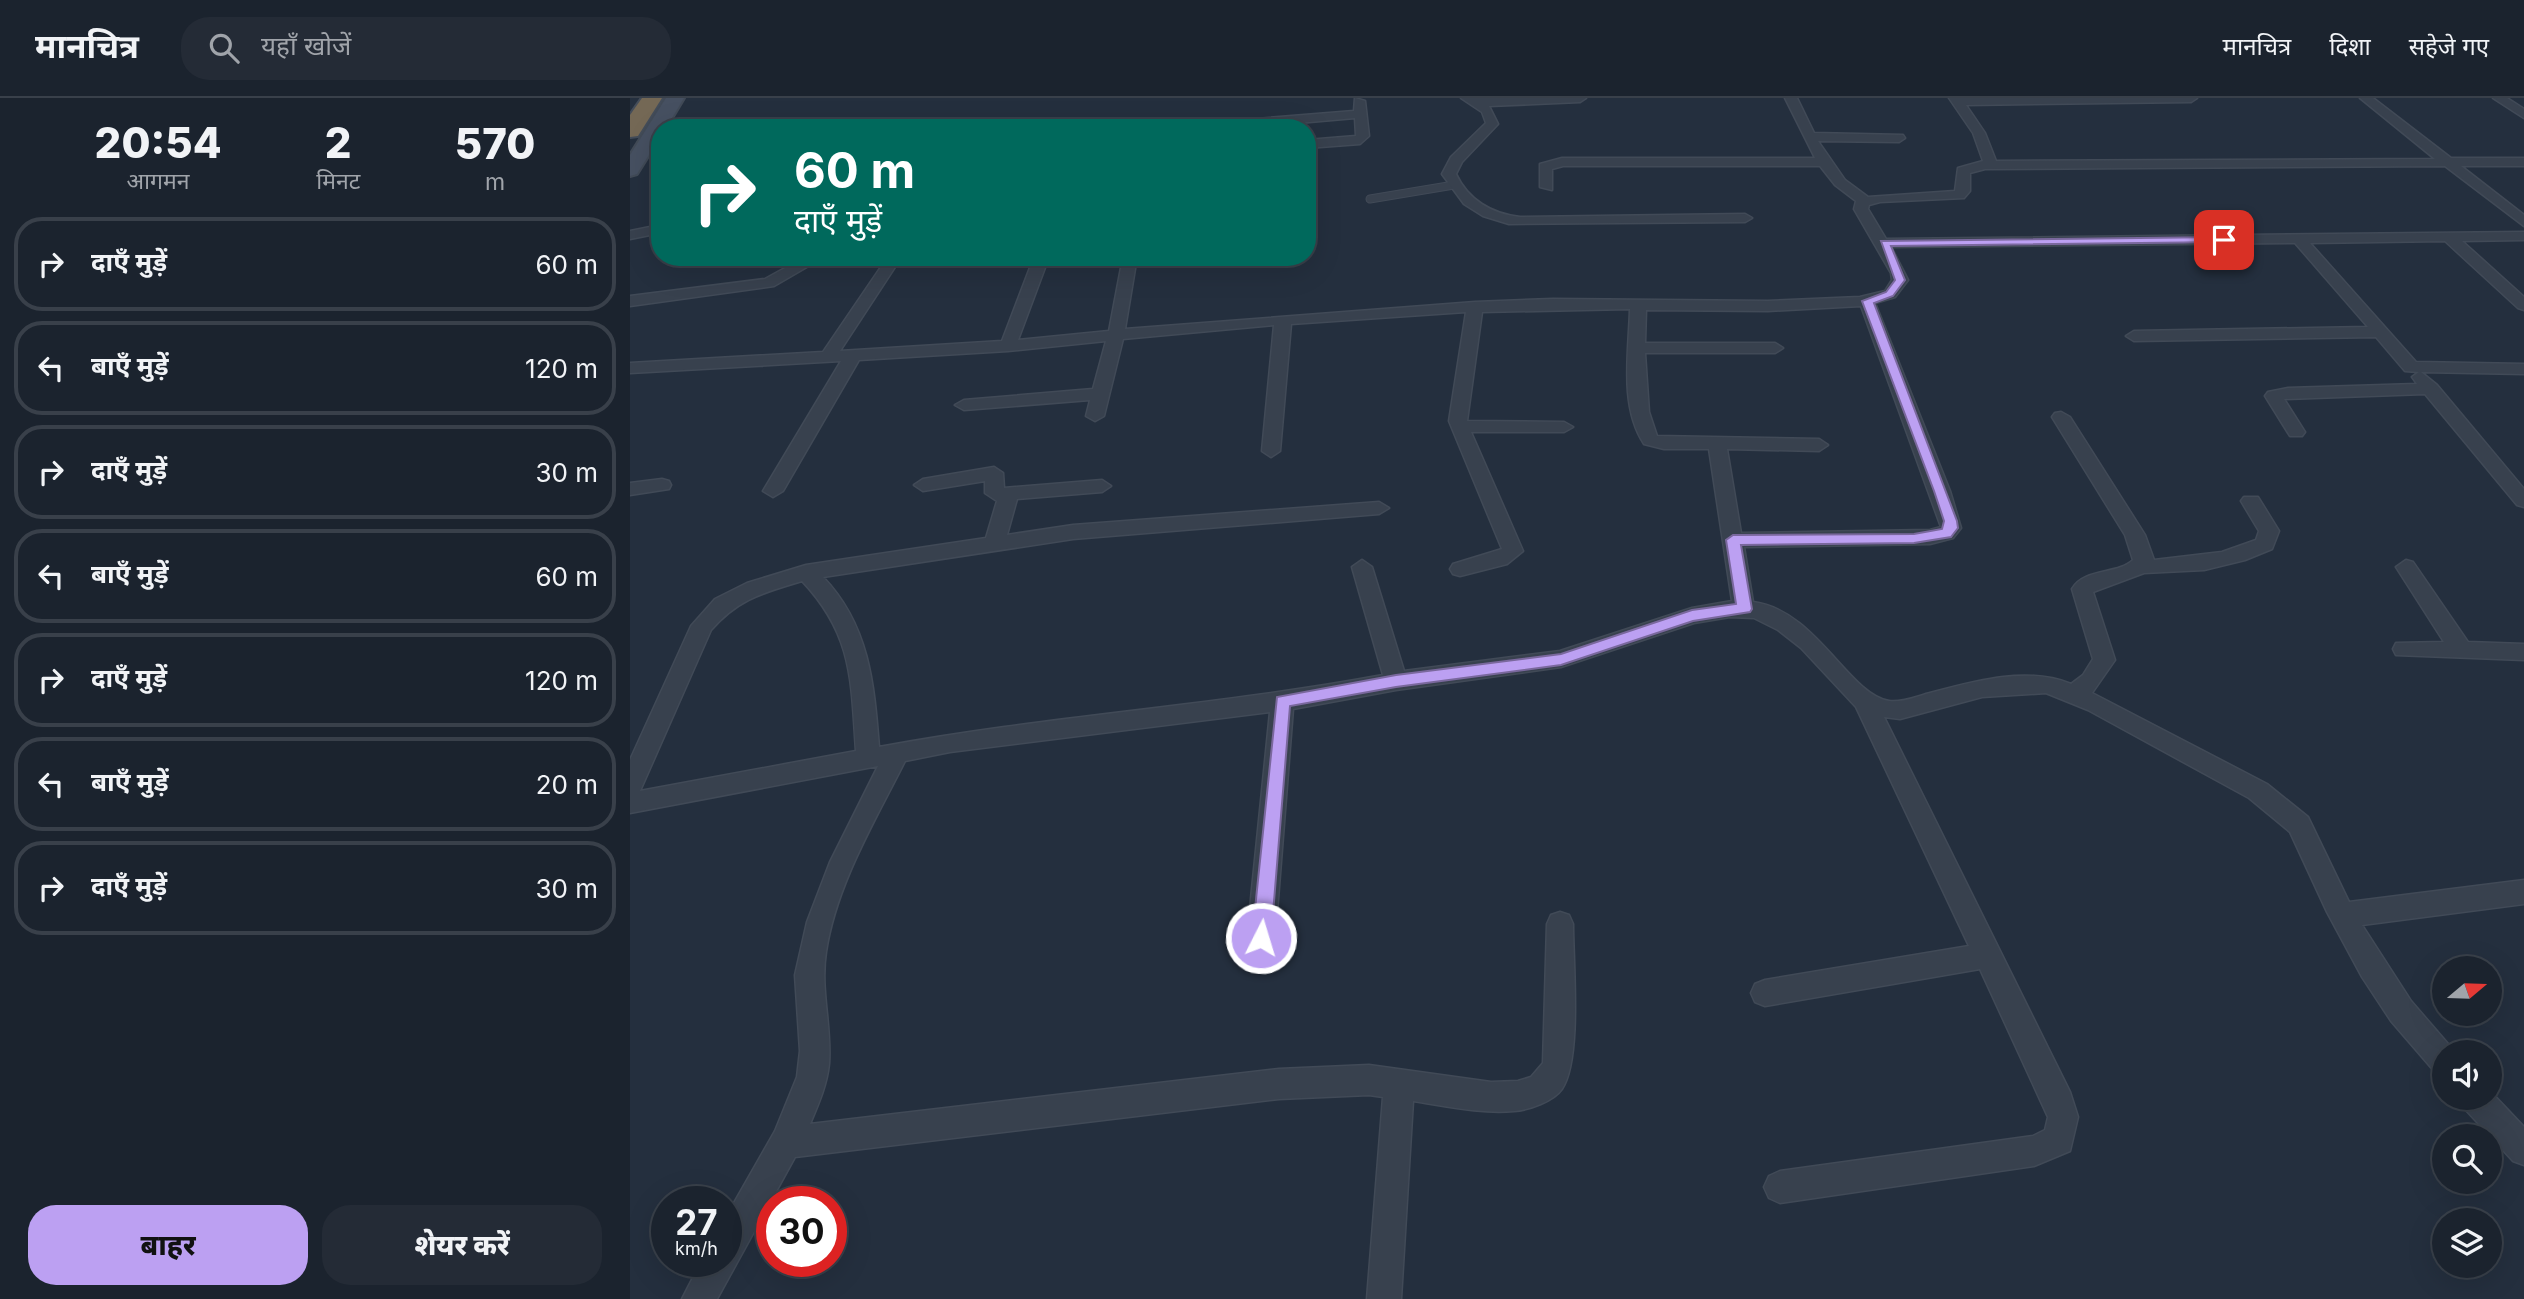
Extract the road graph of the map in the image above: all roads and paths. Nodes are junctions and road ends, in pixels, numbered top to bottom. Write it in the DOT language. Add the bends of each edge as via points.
graph roads {
  1 [pos="652,98"];
  2 [pos="675,98"];
  3 [pos="1358,98"];
  4 [pos="1580,98"];
  5 [pos="1791,98"];
  6 [pos="2191,98"];
  7 [pos="2366,98"];
  8 [pos="2499,98"];
  9 [pos="1471,100"];
  10 [pos="1956,100"];
  11 [pos="1360,114"];
  12 [pos="2524,114"];
  13 [pos="662,119"];
  14 [pos="1301,119"];
  15 [pos="630,131"];
  16 [pos="651,136"];
  17 [pos="1809,137"];
  18 [pos="1899,138"];
  19 [pos="1316,144"];
  20 [pos="1827,162"];
  21 [pos="2448,162"];
  22 [pos="2524,162"];
  23 [pos="1987,165"];
  24 [pos="630,170"];
  25 [pos="1454,185"];
  26 [pos="1547,187"];
  27 [pos="1370,199"];
  28 [pos="1865,201"];
  29 [pos="1745,218"];
  30 [pos="2524,222"];
  31 [pos="651,231"];
  32 [pos="630,235"];
  33 [pos="2524,236"];
  34 [pos="2450,238"];
  35 [pos="2299,239"];
  36 [pos="1884,243"];
  37 [pos="800,266"];
  38 [pos="889,266"];
  39 [pos="1039,266"];
  40 [pos="1128,266"];
  41 [pos="630,301"];
  42 [pos="1867,301"];
  43 [pos="1637,304"];
  44 [pos="2524,305"];
  45 [pos="1475,307"];
  46 [pos="1283,320"];
  47 [pos="2381,332"];
  48 [pos="1116,335"];
  49 [pos="2134,336"];
  50 [pos="1008,346"];
  51 [pos="1638,348"];
  52 [pos="1775,348"];
  53 [pos="853,355"];
  54 [pos="828,356"];
  55 [pos="2411,367"];
  56 [pos="630,368"];
  57 [pos="2524,369"];
  58 [pos="2431,389"];
  59 [pos="1100,394"];
  60 [pos="964,405"];
  61 [pos="1095,416"];
  62 [pos="2061,417"];
  63 [pos="1460,426"];
  64 [pos="1564,428"];
  65 [pos="2296,432"];
  66 [pos="1717,444"];
  67 [pos="1819,445"];
  68 [pos="1271,451"];
  69 [pos="662,485"];
  70 [pos="923,485"];
  71 [pos="1102,486"];
  72 [pos="630,489"];
  73 [pos="773,491"];
  74 [pos="1004,494"];
  75 [pos="2522,494"];
  76 [pos="2251,501"];
  77 [pos="1379,508"];
  78 [pos="1733,540"];
  79 [pos="994,544"];
  80 [pos="1362,566"];
  81 [pos="2141,566"];
  82 [pos="2406,567"];
  83 [pos="1460,569"];
  84 [pos="806,572"];
  85 [pos="1744,609"];
  86 [pos="2404,649"];
  87 [pos="2462,651"];
  88 [pos="2524,652"];
  89 [pos="1396,681"];
  90 [pos="2075,694"];
  91 [pos="1282,701"];
  92 [pos="1865,702"];
  93 [pos="897,753"];
  94 [pos="867,759"];
  95 [pos="630,787"];
  96 [pos="630,803"];
  97 [pos="2524,892"];
  98 [pos="2342,915"];
  99 [pos="1560,924"];
  100 [pos="1261,938"];
  101 [pos="1989,955"];
  102 [pos="1765,993"];
  103 [pos="2432,1047"];
  104 [pos="1399,1085"];
  105 [pos="2487,1110"];
  106 [pos="783,1143"];
  107 [pos="2524,1150"];
  108 [pos="1780,1187"];
  109 [pos="742,1219"];
  110 [pos="711,1277"];
  111 [pos="699,1299"];
  112 [pos="1384,1299"];
  1 -- 15 [label="highway"];
  2 -- 13 [label="street"];
  3 -- 11 [label="street"];
  4 -- 9 [label="street"];
  5 -- 17 [label="street"];
  6 -- 10 [label="street"];
  7 -- 21 [label="street"];
  8 -- 12 [label="street"];
  9 -- 25 [label="street" via="1491,115 1492,124 1451,168"];
  10 -- 23 [label="street" via="1979,134 1991,160"];
  11 -- 14 [label="street"];
  11 -- 19 [label="street" via="1360,140"];
  16 -- 24 [label="street"];
  17 -- 18 [label="street"];
  17 -- 20 [label="street"];
  20 -- 26 [label="street" via="1562,162 1545,167"];
  20 -- 28 [label="street" via="1842,188"];
  21 -- 22 [label="street"];
  21 -- 23 [label="street"];
  21 -- 30 [label="street"];
  23 -- 28 [label="street" via="1963,171 1959,195"];
  25 -- 27 [label="lane"];
  25 -- 29 [label="street" via="1490,216 1509,221"];
  28 -- 36 [label="street" via="1861,209"];
  31 -- 32 [label="street"];
  33 -- 34 [label="street"];
  34 -- 35 [label="street"];
  34 -- 44 [label="street"];
  35 -- 36 [label="street"];
  35 -- 47 [label="street"];
  36 -- 42 [label="street" via="1900,280 1889,294"];
  37 -- 41 [label="street" via="769,283"];
  38 -- 54 [label="street"];
  39 -- 50 [label="street"];
  40 -- 48 [label="street"];
  42 -- 43 [label="street" via="1768,306"];
  42 -- 78 [label="street" via="1951,528 1930,537"];
  43 -- 45 [label="street"];
  43 -- 51 [label="street"];
  45 -- 46 [label="street"];
  45 -- 63 [label="street" via="1458,412"];
  46 -- 48 [label="street"];
  46 -- 68 [label="street"];
  47 -- 49 [label="street"];
  47 -- 55 [label="street"];
  48 -- 50 [label="street"];
  48 -- 59 [label="street"];
  50 -- 53 [label="street"];
  51 -- 52 [label="street"];
  51 -- 66 [label="street" via="1641,420 1647,436 1664,443"];
  53 -- 54 [label="street"];
  53 -- 73 [label="street"];
  54 -- 56 [label="street"];
  55 -- 57 [label="street"];
  55 -- 58 [label="street"];
  58 -- 65 [label="street" via="2277,394 2274,400"];
  58 -- 75 [label="street"];
  59 -- 60 [label="street"];
  59 -- 61 [label="street"];
  62 -- 81 [label="street" via="2135,535 2144,552"];
  63 -- 64 [label="street"];
  63 -- 83 [label="street" via="1513,551"];
  66 -- 67 [label="street"];
  66 -- 78 [label="street"];
  69 -- 72 [label="street"];
  70 -- 74 [label="street" via="989,472 997,475 995,493"];
  71 -- 74 [label="street"];
  74 -- 79 [label="street" via="1007,501"];
  76 -- 81 [label="street" via="2269,531 2265,544 2237,555 2169,567"];
  77 -- 79 [label="street" via="1073,532"];
  78 -- 85 [label="street"];
  79 -- 84 [label="street"];
  80 -- 89 [label="street"];
  81 -- 90 [label="street" via="2081,589 2104,660 2091,681"];
  82 -- 87 [label="street"];
  84 -- 94 [label="street" via="842,616 852,640 864,707"];
  84 -- 95 [label="street" via="754,587 712,613 702,626"];
  85 -- 89 [label="street" via="1692,616 1561,659"];
  85 -- 92 [label="street" via="1786,624"];
  86 -- 87 [label="street"];
  87 -- 88 [label="street"];
  89 -- 91 [label="street"];
  90 -- 92 [label="street" via="2040,684 1982,688 1900,710"];
  90 -- 98 [label="street" via="2275,802 2299,825"];
  91 -- 93 [label="street" via="1098,722"];
  91 -- 100 [label="street"];
  92 -- 101 [label="street"];
  93 -- 94 [label="street"];
  93 -- 106 [label="street" via="852,844 817,934 809,977 812,1075"];
  94 -- 96 [label="street"];
  97 -- 98 [label="street"];
  98 -- 103 [label="street" via="2402,1011"];
  99 -- 104 [label="street" via="1561,1041 1551,1080 1518,1096 1491,1097"];
  101 -- 102 [label="street"];
  101 -- 108 [label="street" via="2059,1103 2063,1117 2059,1140 2034,1151"];
  104 -- 106 [label="street" via="1369,1080 1279,1084"];
  104 -- 112 [label="street"];
  105 -- 107 [label="street"];
  106 -- 109 [label="street"];
  110 -- 111 [label="street"];
}
